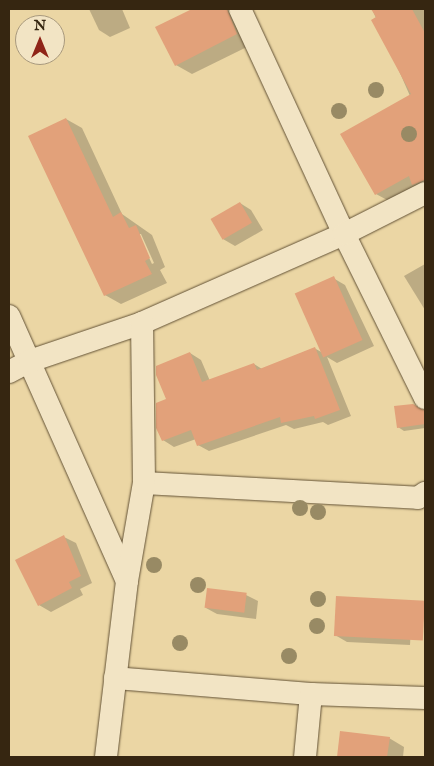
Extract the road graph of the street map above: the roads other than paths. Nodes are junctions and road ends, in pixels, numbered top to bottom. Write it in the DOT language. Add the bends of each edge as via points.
graph roads {
  1 [pos="240,9"];
  2 [pos="425,193"];
  3 [pos="344,234"];
  4 [pos="9,316"];
  5 [pos="142,323"];
  6 [pos="30,361"];
  7 [pos="9,372"];
  8 [pos="425,398"];
  9 [pos="144,483"];
  10 [pos="425,493"];
  11 [pos="127,580"];
  12 [pos="115,678"];
  13 [pos="311,694"];
  14 [pos="425,698"];
  15 [pos="106,757"];
  16 [pos="305,757"];
  1 -- 3 [label="street"];
  2 -- 3 [label="street"];
  3 -- 5 [label="street"];
  3 -- 8 [label="street"];
  4 -- 6 [label="street"];
  5 -- 6 [label="street"];
  5 -- 9 [label="street"];
  6 -- 7 [label="street"];
  6 -- 11 [label="street"];
  9 -- 10 [label="street" via="418,498"];
  9 -- 11 [label="street"];
  11 -- 12 [label="street"];
  12 -- 13 [label="street"];
  12 -- 15 [label="street"];
  13 -- 14 [label="street"];
  13 -- 16 [label="street"];
}
